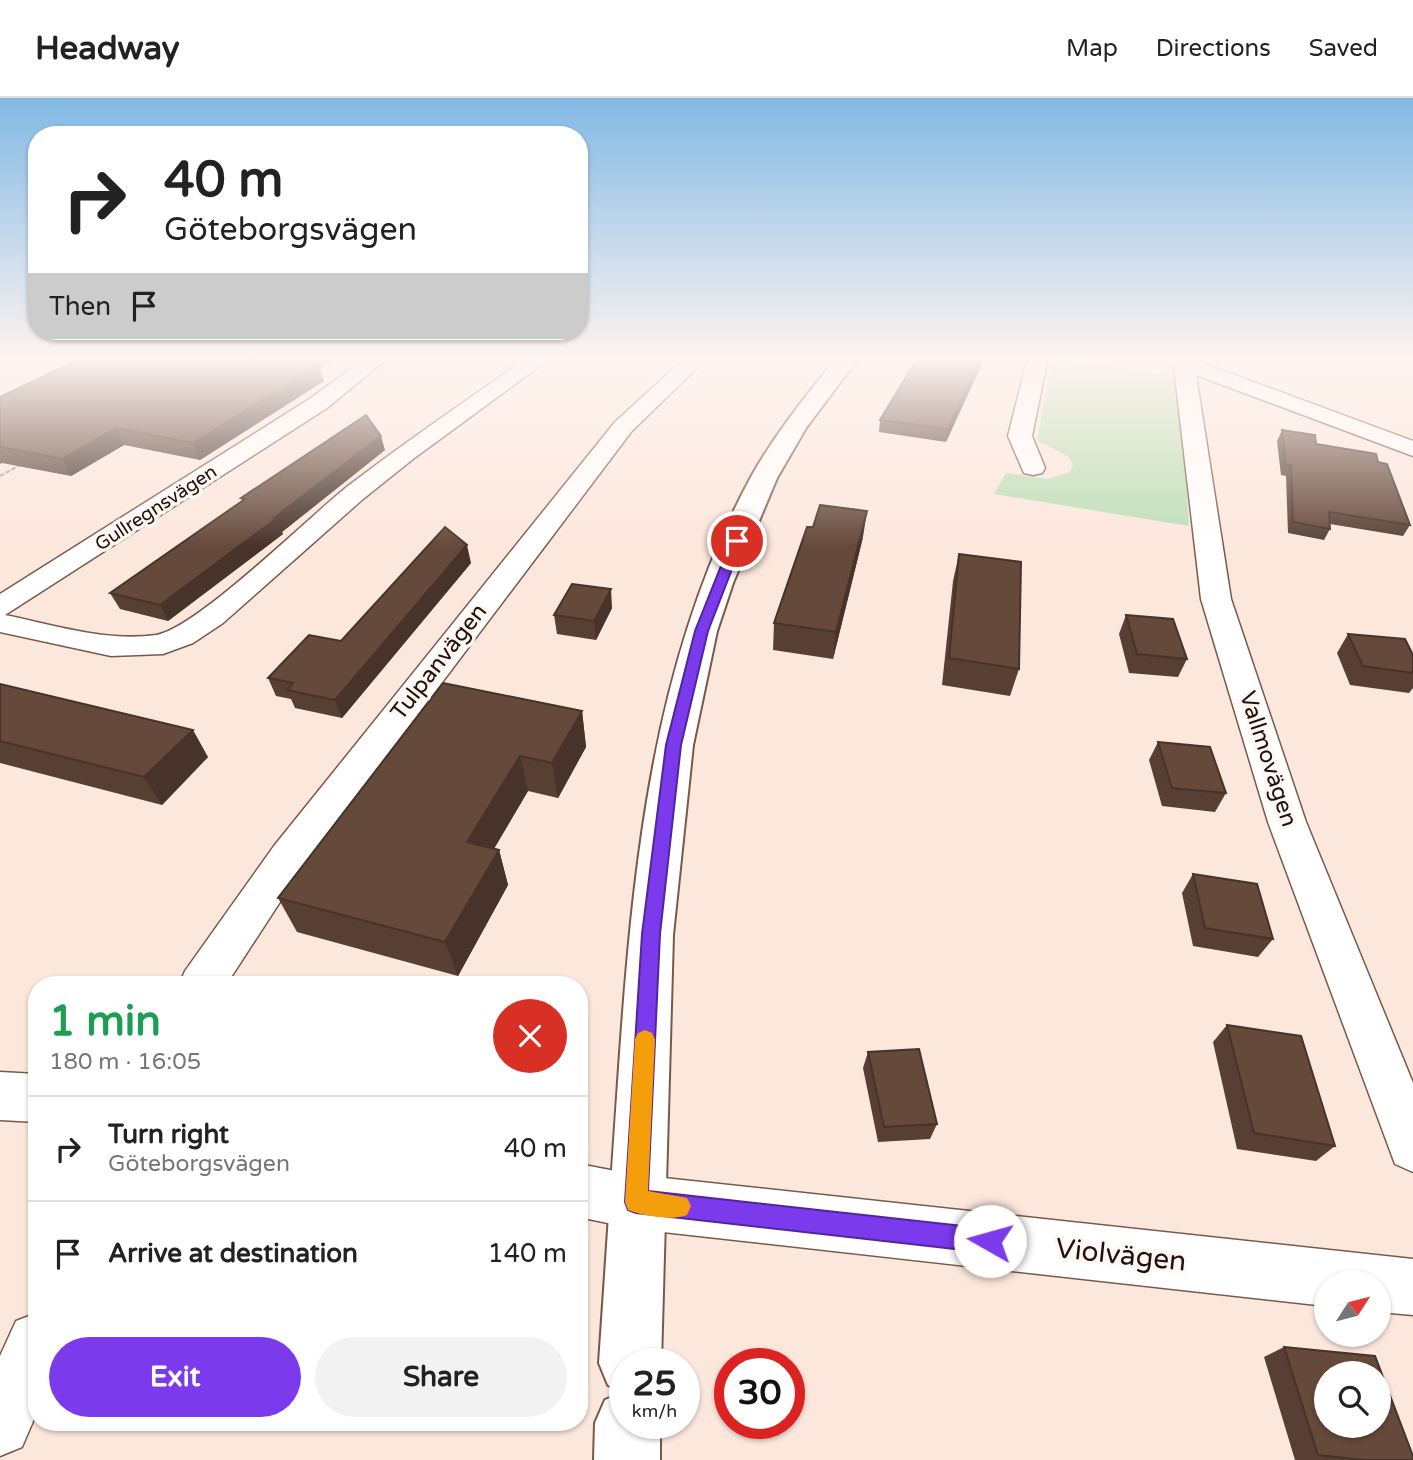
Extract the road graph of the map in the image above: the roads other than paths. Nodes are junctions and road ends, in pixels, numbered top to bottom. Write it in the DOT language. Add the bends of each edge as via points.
graph roads {
  1 [pos="292,421"];
  2 [pos="454,421"];
  3 [pos="630,421"];
  4 [pos="799,421"];
  5 [pos="1024,421"];
  6 [pos="1188,421"];
  7 [pos="1339,421"];
  8 [pos="1413,449"];
  9 [pos="1033,468"];
  10 [pos="0,607"];
  11 [pos="0,623"];
  12 [pos="207,976"];
  13 [pos="0,1096"];
  14 [pos="28,1098"];
  15 [pos="1413,1146"];
  16 [pos="588,1192"];
  17 [pos="636,1202"];
  18 [pos="1314,1277"];
  19 [pos="1391,1285"];
  20 [pos="1413,1287"];
  21 [pos="631,1348"];
  22 [pos="28,1362"];
  23 [pos="0,1425"];
  24 [pos="628,1439"];
  25 [pos="627,1460"];
  1 -- 10 [label="street, Gullregnsvägen"];
  2 -- 11 [label="street" via="374,478 212,617 182,636 163,644 111,646"];
  3 -- 12 [label="street, Tulpanvägen" via="288,857"];
  4 -- 17 [label="street" via="764,478 718,583 701,631 674,745 651,934"];
  5 -- 9 [label="street" via="1020,436"];
  6 -- 15 [label="street, Vallmovägen" via="1216,599 1287,822"];
  7 -- 8 [label="street"];
  13 -- 14 [label="street"];
  16 -- 17 [label="street, Violvägen"];
  17 -- 18 [label="street, Violvägen"];
  17 -- 21 [label="street"];
  19 -- 20 [label="street"];
  22 -- 23 [label="street"];
  24 -- 25 [label="street"];
}
